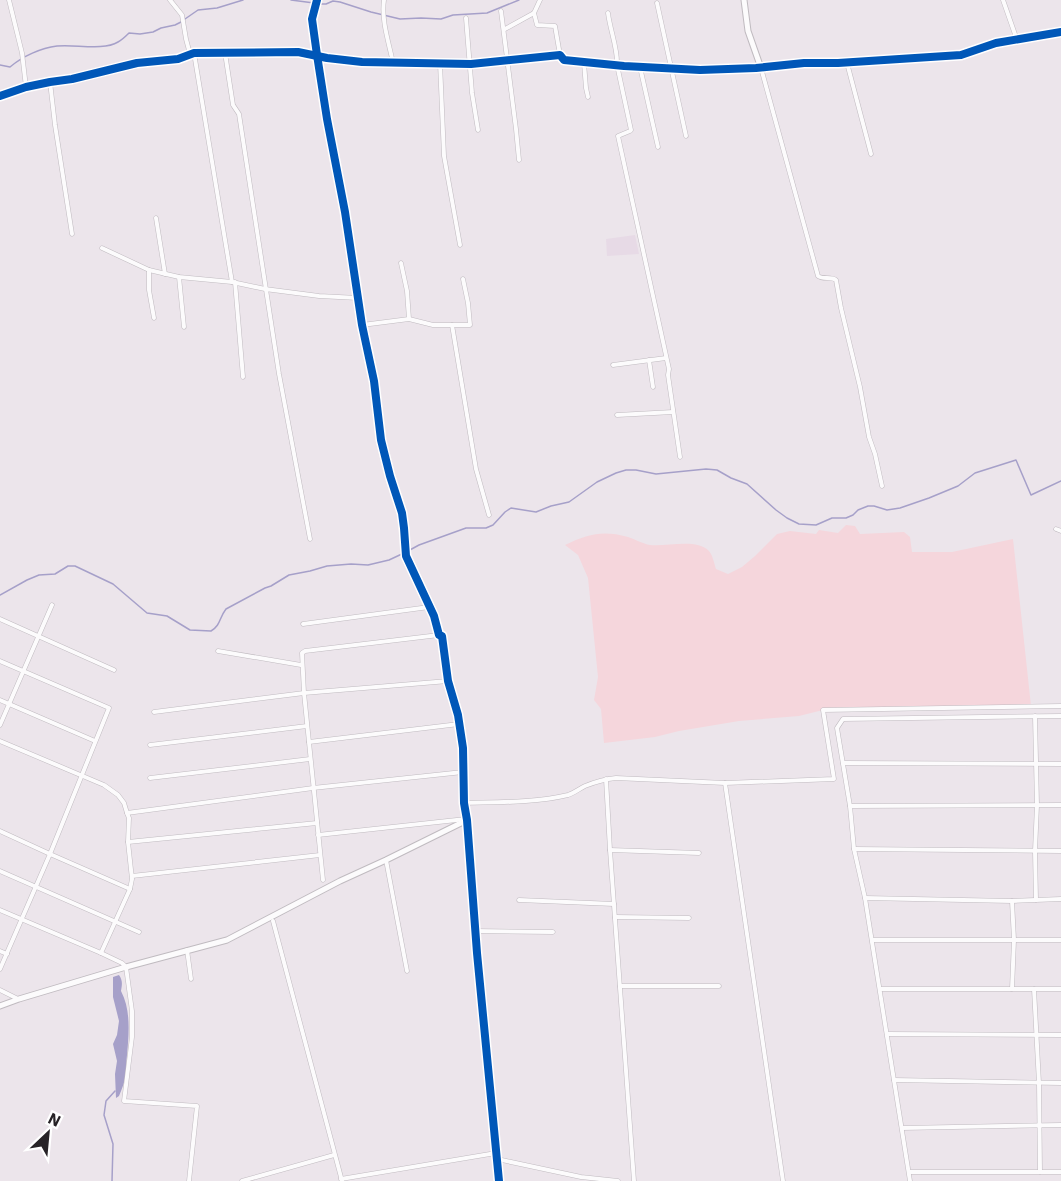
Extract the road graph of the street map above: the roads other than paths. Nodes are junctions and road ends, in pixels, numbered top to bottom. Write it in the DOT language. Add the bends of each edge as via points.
graph roads {
  1 [pos="9,0"];
  2 [pos="170,0"];
  3 [pos="316,0"];
  4 [pos="384,0"];
  5 [pos="540,0"];
  6 [pos="744,0"];
  7 [pos="1003,0"];
  8 [pos="657,3"];
  9 [pos="501,11"];
  10 [pos="534,13"];
  11 [pos="608,14"];
  12 [pos="466,18"];
  13 [pos="505,29"];
  14 [pos="1061,32"];
  15 [pos="1017,40"];
  16 [pos="225,53"];
  17 [pos="192,54"];
  18 [pos="317,56"];
  19 [pos="560,56"];
  20 [pos="507,60"];
  21 [pos="846,62"];
  22 [pos="393,63"];
  23 [pos="440,63"];
  24 [pos="584,63"];
  25 [pos="471,64"];
  26 [pos="617,65"];
  27 [pos="640,67"];
  28 [pos="670,68"];
  29 [pos="761,68"];
  30 [pos="50,82"];
  31 [pos="26,87"];
  32 [pos="0,96"];
  33 [pos="588,97"];
  34 [pos="478,130"];
  35 [pos="686,136"];
  36 [pos="658,147"];
  37 [pos="872,154"];
  38 [pos="519,160"];
  39 [pos="156,218"];
  40 [pos="72,234"];
  41 [pos="460,245"];
  42 [pos="102,248"];
  43 [pos="402,263"];
  44 [pos="148,270"];
  45 [pos="165,274"];
  46 [pos="179,277"];
  47 [pos="463,279"];
  48 [pos="234,282"];
  49 [pos="265,289"];
  50 [pos="358,298"];
  51 [pos="154,318"];
  52 [pos="409,319"];
  53 [pos="362,325"];
  54 [pos="452,325"];
  55 [pos="184,327"];
  56 [pos="666,358"];
  57 [pos="649,360"];
  58 [pos="613,364"];
  59 [pos="243,376"];
  60 [pos="652,387"];
  61 [pos="673,412"];
  62 [pos="617,415"];
  63 [pos="680,457"];
  64 [pos="882,486"];
  65 [pos="489,515"];
  66 [pos="310,539"];
  67 [pos="52,605"];
  68 [pos="429,607"];
  69 [pos="0,619"];
  70 [pos="303,624"];
  71 [pos="440,635"];
  72 [pos="38,637"];
  73 [pos="218,651"];
  74 [pos="0,661"];
  75 [pos="302,665"];
  76 [pos="114,670"];
  77 [pos="24,671"];
  78 [pos="448,681"];
  79 [pos="304,693"];
  80 [pos="0,700"];
  81 [pos="10,704"];
  82 [pos="1061,706"];
  83 [pos="154,712"];
  84 [pos="1035,716"];
  85 [pos="1061,716"];
  86 [pos="459,724"];
  87 [pos="0,725"];
  88 [pos="307,726"];
  89 [pos="0,741"];
  90 [pos="96,741"];
  91 [pos="309,742"];
  92 [pos="150,745"];
  93 [pos="310,759"];
  94 [pos="843,763"];
  95 [pos="1036,764"];
  96 [pos="1061,764"];
  97 [pos="463,772"];
  98 [pos="81,775"];
  99 [pos="150,778"];
  100 [pos="606,779"];
  101 [pos="725,783"];
  102 [pos="313,788"];
  103 [pos="464,803"];
  104 [pos="1037,805"];
  105 [pos="1061,805"];
  106 [pos="850,806"];
  107 [pos="127,813"];
  108 [pos="467,820"];
  109 [pos="317,823"];
  110 [pos="0,831"];
  111 [pos="318,835"];
  112 [pos="128,842"];
  113 [pos="854,849"];
  114 [pos="610,850"];
  115 [pos="1035,851"];
  116 [pos="1061,851"];
  117 [pos="699,853"];
  118 [pos="50,854"];
  119 [pos="320,855"];
  120 [pos="386,860"];
  121 [pos="0,871"];
  122 [pos="132,876"];
  123 [pos="323,880"];
  124 [pos="36,887"];
  125 [pos="130,889"];
  126 [pos="865,898"];
  127 [pos="1061,899"];
  128 [pos="519,900"];
  129 [pos="1036,900"];
  130 [pos="1012,901"];
  131 [pos="614,904"];
  132 [pos="0,910"];
  133 [pos="615,917"];
  134 [pos="689,918"];
  135 [pos="22,919"];
  136 [pos="115,920"];
  137 [pos="273,921"];
  138 [pos="475,931"];
  139 [pos="140,932"];
  140 [pos="554,932"];
  141 [pos="872,940"];
  142 [pos="1014,940"];
  143 [pos="1061,940"];
  144 [pos="187,949"];
  145 [pos="0,951"];
  146 [pos="101,953"];
  147 [pos="7,954"];
  148 [pos="126,967"];
  149 [pos="0,969"];
  150 [pos="407,971"];
  151 [pos="191,979"];
  152 [pos="620,986"];
  153 [pos="719,986"];
  154 [pos="1061,988"];
  155 [pos="880,989"];
  156 [pos="1012,989"];
  157 [pos="1034,989"];
  158 [pos="0,990"];
  159 [pos="19,999"];
  160 [pos="0,1006"];
  161 [pos="887,1034"];
  162 [pos="1061,1035"];
  163 [pos="1036,1036"];
  164 [pos="894,1080"];
  165 [pos="1039,1083"];
  166 [pos="1061,1083"];
  167 [pos="1038,1125"];
  168 [pos="1061,1125"];
  169 [pos="902,1128"];
  170 [pos="496,1153"];
  171 [pos="334,1155"];
  172 [pos="497,1159"];
  173 [pos="909,1172"];
  174 [pos="1040,1172"];
  175 [pos="1061,1172"];
  176 [pos="341,1180"];
  177 [pos="189,1181"];
  178 [pos="242,1181"];
  179 [pos="500,1181"];
  180 [pos="618,1181"];
  181 [pos="634,1181"];
  182 [pos="783,1181"];
  183 [pos="910,1181"];
  1 -- 31 [label="street"];
  2 -- 17 [label="street" via="182,15"];
  3 -- 18 [label="street" via="312,19"];
  4 -- 22 [label="street"];
  5 -- 10 [label="street"];
  6 -- 29 [label="street" via="748,31"];
  7 -- 15 [label="street"];
  8 -- 28 [label="street"];
  9 -- 13 [label="street"];
  10 -- 13 [label="street"];
  10 -- 19 [label="street" via="537,26 555,26"];
  11 -- 26 [label="street"];
  12 -- 25 [label="street"];
  13 -- 20 [label="street"];
  14 -- 15 [label="street"];
  15 -- 21 [label="street" via="961,55"];
  16 -- 17 [label="street"];
  16 -- 18 [label="street" via="298,52"];
  16 -- 49 [label="street" via="233,105 239,114"];
  17 -- 30 [label="street"];
  17 -- 48 [label="street"];
  18 -- 22 [label="street"];
  18 -- 50 [label="street"];
  19 -- 20 [label="street"];
  19 -- 24 [label="street"];
  20 -- 25 [label="street"];
  20 -- 38 [label="street"];
  21 -- 29 [label="street"];
  21 -- 37 [label="street"];
  22 -- 23 [label="street"];
  23 -- 25 [label="street"];
  23 -- 41 [label="street" via="444,156"];
  24 -- 26 [label="street"];
  24 -- 33 [label="street"];
  25 -- 34 [label="street"];
  26 -- 27 [label="street"];
  26 -- 56 [label="street" via="631,129 618,136"];
  27 -- 28 [label="street"];
  27 -- 36 [label="street"];
  28 -- 29 [label="street"];
  28 -- 35 [label="street"];
  29 -- 64 [label="street" via="818,276 836,280"];
  30 -- 31 [label="street"];
  30 -- 40 [label="street"];
  31 -- 32 [label="street"];
  39 -- 45 [label="street"];
  42 -- 44 [label="street"];
  43 -- 52 [label="street"];
  44 -- 45 [label="street"];
  44 -- 51 [label="street"];
  45 -- 46 [label="street"];
  46 -- 48 [label="street"];
  46 -- 55 [label="street"];
  47 -- 54 [label="street" via="470,324"];
  48 -- 49 [label="street"];
  48 -- 59 [label="street"];
  49 -- 50 [label="street"];
  49 -- 66 [label="street"];
  50 -- 53 [label="street"];
  52 -- 53 [label="street"];
  52 -- 54 [label="street"];
  53 -- 68 [label="street" via="381,440 402,513 406,556"];
  54 -- 65 [label="street" via="476,469"];
  56 -- 57 [label="street"];
  56 -- 61 [label="street"];
  57 -- 58 [label="street"];
  57 -- 60 [label="street"];
  61 -- 62 [label="street"];
  61 -- 63 [label="street"];
  67 -- 72 [label="street"];
  68 -- 70 [label="street"];
  68 -- 71 [label="street"];
  69 -- 72 [label="street"];
  71 -- 75 [label="street" via="305,651"];
  71 -- 78 [label="street"];
  72 -- 76 [label="street"];
  72 -- 77 [label="street"];
  73 -- 75 [label="street"];
  74 -- 77 [label="street"];
  75 -- 79 [label="street"];
  77 -- 81 [label="street"];
  77 -- 90 [label="street" via="109,708"];
  78 -- 79 [label="street"];
  78 -- 86 [label="street"];
  79 -- 83 [label="street"];
  79 -- 88 [label="street"];
  80 -- 81 [label="street"];
  81 -- 87 [label="street"];
  81 -- 90 [label="street"];
  82 -- 101 [label="street" via="823,710 834,780"];
  84 -- 85 [label="street"];
  84 -- 94 [label="street" via="843,719 837,728"];
  84 -- 95 [label="street"];
  86 -- 91 [label="street"];
  86 -- 97 [label="street"];
  88 -- 91 [label="street"];
  88 -- 92 [label="street"];
  89 -- 98 [label="street"];
  90 -- 98 [label="street"];
  91 -- 93 [label="street"];
  93 -- 99 [label="street"];
  93 -- 102 [label="street"];
  94 -- 95 [label="street"];
  94 -- 106 [label="street"];
  95 -- 96 [label="street"];
  95 -- 104 [label="street"];
  97 -- 102 [label="street"];
  97 -- 103 [label="street"];
  98 -- 107 [label="street" via="118,795"];
  98 -- 118 [label="street"];
  100 -- 101 [label="street"];
  100 -- 103 [label="street" via="561,796"];
  100 -- 114 [label="street"];
  101 -- 182 [label="street"];
  102 -- 107 [label="street"];
  102 -- 109 [label="street"];
  103 -- 108 [label="street"];
  104 -- 105 [label="street"];
  104 -- 106 [label="street"];
  104 -- 115 [label="street"];
  106 -- 113 [label="street"];
  107 -- 112 [label="street"];
  108 -- 111 [label="street"];
  108 -- 120 [label="street"];
  108 -- 138 [label="street"];
  109 -- 111 [label="street"];
  109 -- 112 [label="street"];
  110 -- 118 [label="street"];
  111 -- 119 [label="street"];
  112 -- 122 [label="street"];
  113 -- 115 [label="street"];
  113 -- 126 [label="street"];
  114 -- 117 [label="street"];
  114 -- 131 [label="street"];
  115 -- 116 [label="street"];
  115 -- 129 [label="street"];
  118 -- 124 [label="street"];
  118 -- 125 [label="street"];
  119 -- 122 [label="street"];
  119 -- 123 [label="street"];
  120 -- 144 [label="street" via="227,940"];
  120 -- 150 [label="street"];
  121 -- 124 [label="street"];
  122 -- 125 [label="street"];
  124 -- 135 [label="street"];
  124 -- 136 [label="street"];
  125 -- 136 [label="street"];
  126 -- 130 [label="street"];
  126 -- 141 [label="street"];
  127 -- 129 [label="street"];
  128 -- 131 [label="street"];
  129 -- 130 [label="street"];
  130 -- 142 [label="street"];
  131 -- 133 [label="street"];
  132 -- 135 [label="street"];
  133 -- 134 [label="street"];
  133 -- 152 [label="street"];
  135 -- 146 [label="street"];
  135 -- 147 [label="street"];
  136 -- 139 [label="street"];
  136 -- 146 [label="street"];
  137 -- 171 [label="street"];
  138 -- 140 [label="street"];
  138 -- 170 [label="street"];
  141 -- 142 [label="street"];
  141 -- 155 [label="street"];
  142 -- 143 [label="street"];
  142 -- 156 [label="street"];
  144 -- 148 [label="street"];
  144 -- 151 [label="street"];
  145 -- 147 [label="street"];
  146 -- 148 [label="street"];
  147 -- 149 [label="street"];
  148 -- 159 [label="street"];
  148 -- 177 [label="street" via="132,1037 124,1101 198,1106"];
  152 -- 153 [label="street"];
  152 -- 181 [label="street"];
  154 -- 157 [label="street"];
  155 -- 156 [label="street"];
  155 -- 161 [label="street"];
  156 -- 157 [label="street"];
  157 -- 163 [label="street"];
  158 -- 159 [label="street"];
  159 -- 160 [label="street"];
  161 -- 163 [label="street"];
  161 -- 164 [label="street"];
  162 -- 163 [label="street"];
  163 -- 165 [label="street"];
  164 -- 165 [label="street"];
  164 -- 169 [label="street"];
  165 -- 166 [label="street"];
  165 -- 167 [label="street"];
  167 -- 168 [label="street"];
  167 -- 169 [label="street"];
  167 -- 174 [label="street"];
  169 -- 173 [label="street"];
  170 -- 172 [label="street"];
  170 -- 176 [label="street"];
  171 -- 176 [label="street"];
  171 -- 178 [label="street"];
  172 -- 179 [label="street"];
  172 -- 180 [label="street"];
  173 -- 174 [label="street"];
  173 -- 183 [label="street"];
  174 -- 175 [label="street"];
}
